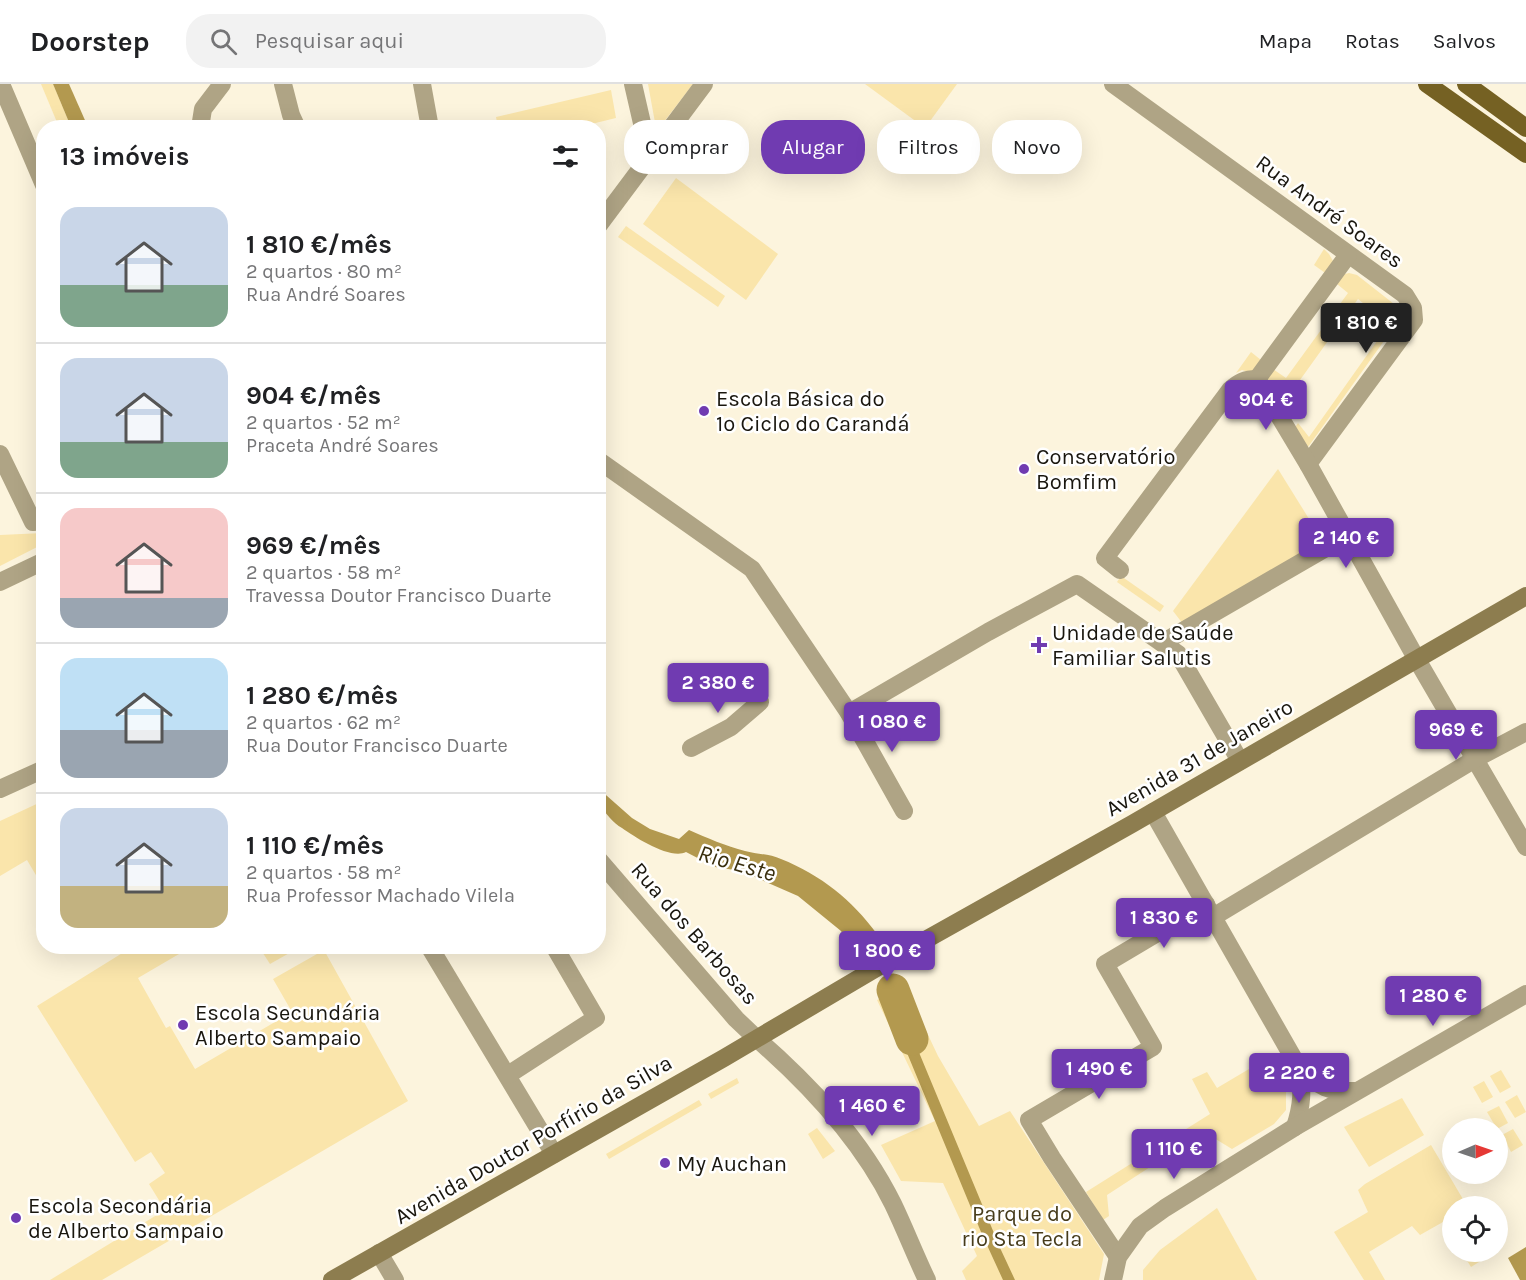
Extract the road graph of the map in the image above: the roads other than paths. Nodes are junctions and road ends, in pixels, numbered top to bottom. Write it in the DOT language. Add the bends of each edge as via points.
graph roads {
  1 [pos="1,84"];
  2 [pos="222,84"];
  3 [pos="283,84"];
  4 [pos="422,84"];
  5 [pos="633,84"];
  6 [pos="704,84"];
  7 [pos="1113,84"];
  8 [pos="1427,84"];
  9 [pos="1467,84"];
  10 [pos="201,120"];
  11 [pos="291,120"];
  12 [pos="429,120"];
  13 [pos="641,120"];
  14 [pos="678,120"];
  15 [pos="1526,128"];
  16 [pos="1526,154"];
  17 [pos="36,166"];
  18 [pos="636,174"];
  19 [pos="606,208"];
  20 [pos="1348,255"];
  21 [pos="1257,379"];
  22 [pos="0,454"];
  23 [pos="1308,464"];
  24 [pos="606,470"];
  25 [pos="1329,501"];
  26 [pos="36,516"];
  27 [pos="1338,541"];
  28 [pos="36,565"];
  29 [pos="1366,568"];
  30 [pos="1120,570"];
  31 [pos="0,582"];
  32 [pos="1526,596"];
  33 [pos="1162,643"];
  34 [pos="1416,658"];
  35 [pos="760,702"];
  36 [pos="849,713"];
  37 [pos="1526,732"];
  38 [pos="691,748"];
  39 [pos="1475,759"];
  40 [pos="1240,761"];
  41 [pos="36,773"];
  42 [pos="0,789"];
  43 [pos="904,811"];
  44 [pos="1153,812"];
  45 [pos="1526,847"];
  46 [pos="606,868"];
  47 [pos="1209,910"];
  48 [pos="434,954"];
  49 [pos="559,954"];
  50 [pos="861,976"];
  51 [pos="1526,994"];
  52 [pos="756,1038"];
  53 [pos="1299,1068"];
  54 [pos="508,1076"];
  55 [pos="1358,1090"];
  56 [pos="1295,1127"];
  57 [pos="554,1154"];
  58 [pos="379,1253"];
  59 [pos="1118,1257"];
  60 [pos="333,1280"];
  61 [pos="395,1280"];
  62 [pos="927,1280"];
  63 [pos="1113,1280"];
  1 -- 17 [label="street"];
  2 -- 10 [label="street" via="203,109"];
  3 -- 11 [label="street"];
  4 -- 12 [label="street"];
  5 -- 13 [label="street"];
  6 -- 14 [label="street"];
  7 -- 20 [label="street, Rua André Soares"];
  8 -- 16 [label="main road"];
  9 -- 15 [label="main road"];
  18 -- 19 [label="street"];
  20 -- 21 [label="street"];
  20 -- 23 [label="street, Rua André Soares" via="1405,295 1413,308 1414,320"];
  21 -- 23 [label="street"];
  21 -- 30 [label="street" via="1238,382 1230,390 1105,558"];
  22 -- 26 [label="street"];
  23 -- 25 [label="street"];
  24 -- 36 [label="street" via="752,569"];
  25 -- 27 [label="street" via="1324,517"];
  25 -- 29 [label="street"];
  27 -- 29 [label="street" via="1350,564"];
  27 -- 33 [label="street"];
  28 -- 31 [label="street"];
  29 -- 34 [label="street"];
  32 -- 34 [label="main road, Avenida 31 de Janeiro"];
  33 -- 36 [label="street" via="1077,584"];
  33 -- 40 [label="street" via="1178,654"];
  34 -- 39 [label="street"];
  34 -- 40 [label="main road, Avenida 31 de Janeiro"];
  35 -- 38 [label="street" via="731,727"];
  36 -- 43 [label="street"];
  37 -- 39 [label="street"];
  39 -- 45 [label="street"];
  39 -- 47 [label="street"];
  40 -- 44 [label="main road, Avenida 31 de Janeiro"];
  41 -- 42 [label="street"];
  44 -- 47 [label="street"];
  44 -- 50 [label="main road, Avenida 31 de Janeiro"];
  46 -- 52 [label="street, Rua dos Barbosas"];
  47 -- 53 [label="street"];
  47 -- 59 [label="street" via="1105,964 1153,1047 1029,1120"];
  48 -- 54 [label="street"];
  49 -- 54 [label="street" via="596,1018"];
  50 -- 52 [label="main road, Avenida Doutor Porfírio da Silva"];
  51 -- 55 [label="street"];
  52 -- 57 [label="main road, Avenida Doutor Porfírio da Silva"];
  52 -- 62 [label="street, Rua dos Barbosas" via="792,1070 844,1127 892,1203"];
  53 -- 55 [label="street" via="1334,1092"];
  53 -- 56 [label="street" via="1303,1088"];
  54 -- 57 [label="street"];
  55 -- 56 [label="street"];
  56 -- 59 [label="street" via="1140,1226"];
  57 -- 58 [label="main road, Avenida Doutor Porfírio da Silva"];
  58 -- 60 [label="main road, Avenida Doutor Porfírio da Silva"];
  58 -- 61 [label="street"];
  59 -- 63 [label="street"];
}
